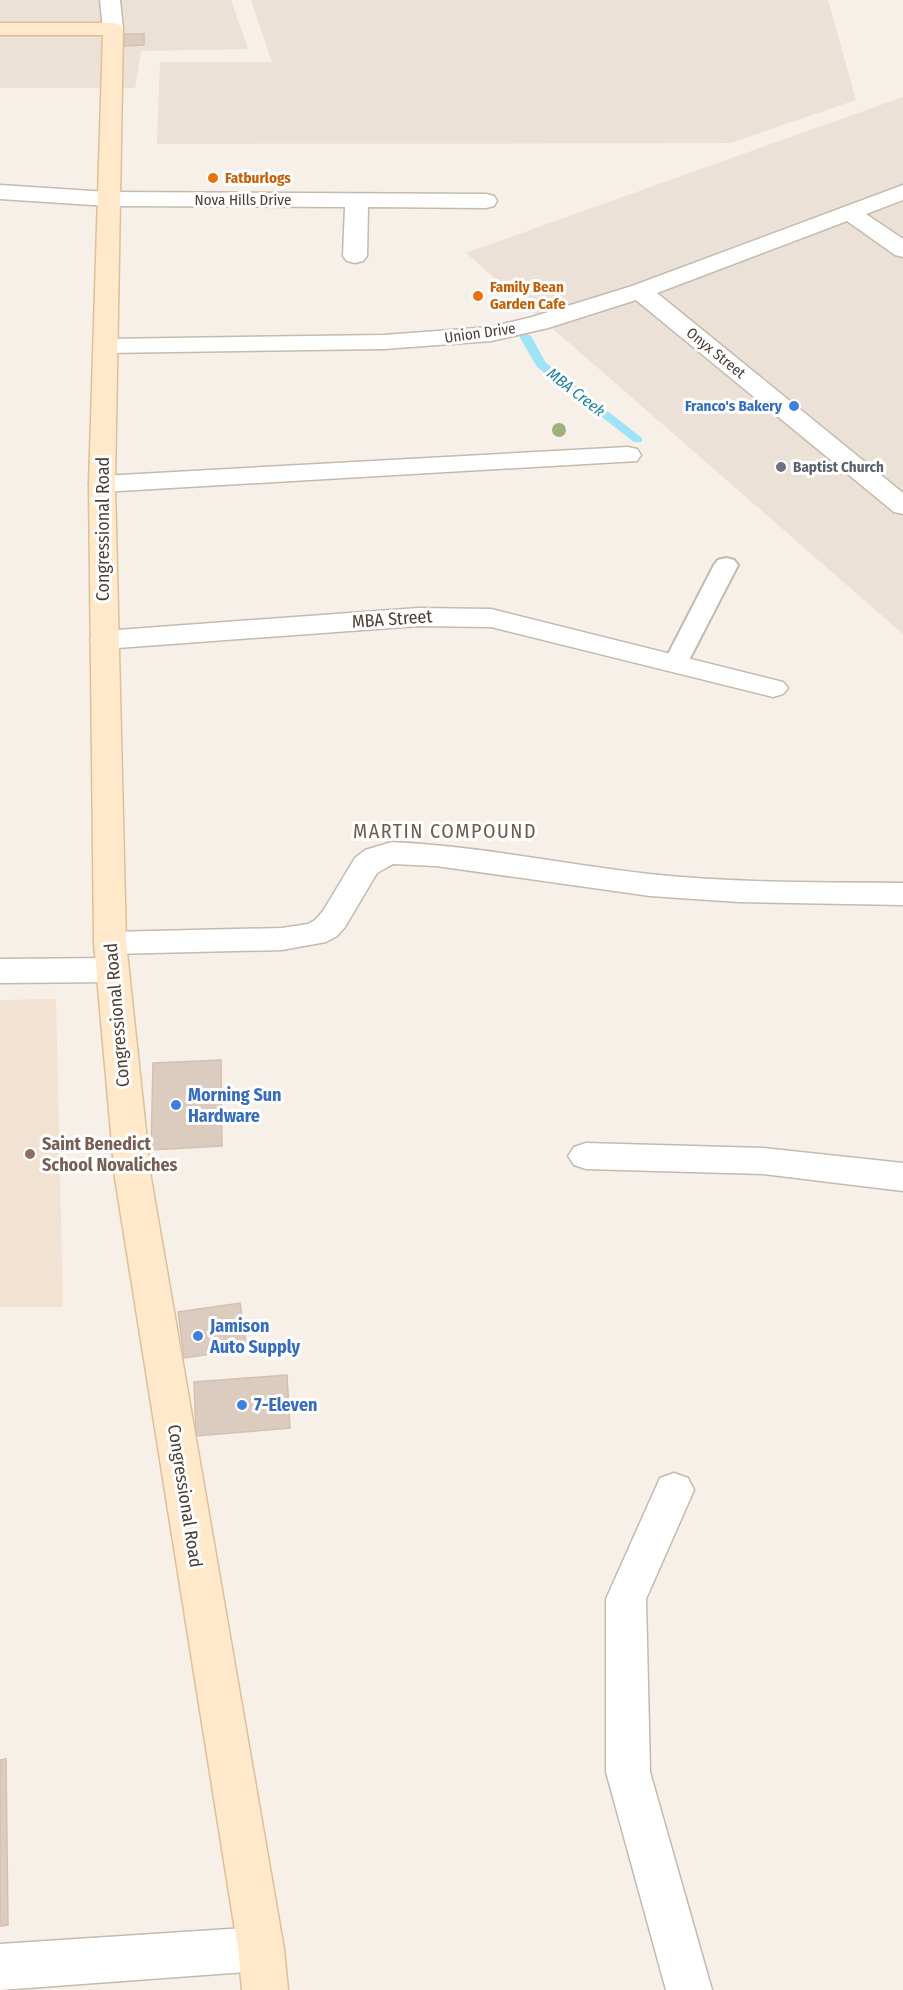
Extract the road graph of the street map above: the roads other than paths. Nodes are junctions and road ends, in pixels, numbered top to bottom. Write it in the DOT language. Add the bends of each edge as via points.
graph roads {
  1 [pos="110,0"];
  2 [pos="0,28"];
  3 [pos="113,28"];
  4 [pos="0,192"];
  5 [pos="903,192"];
  6 [pos="108,199"];
  7 [pos="357,200"];
  8 [pos="486,201"];
  9 [pos="849,212"];
  10 [pos="903,250"];
  11 [pos="355,256"];
  12 [pos="640,291"];
  13 [pos="106,346"];
  14 [pos="628,455"];
  15 [pos="102,484"];
  16 [pos="903,506"];
  17 [pos="726,565"];
  18 [pos="104,640"];
  19 [pos="676,662"];
  20 [pos="773,687"];
  21 [pos="903,894"];
  22 [pos="112,956"];
  23 [pos="0,972"];
  24 [pos="586,1156"];
  25 [pos="903,1177"];
  26 [pos="674,1490"];
  27 [pos="0,1967"];
  28 [pos="263,1969"];
  29 [pos="689,1990"];
  1 -- 3 [label="street"];
  2 -- 3 [label="main road"];
  3 -- 6 [label="main road, Congressional Road"];
  4 -- 6 [label="street, Nova Hills Drive"];
  5 -- 9 [label="street, Union Drive"];
  6 -- 7 [label="street, Nova Hills Drive"];
  6 -- 13 [label="main road, Congressional Road"];
  7 -- 8 [label="street, Nova Hills Drive"];
  7 -- 11 [label="street"];
  9 -- 10 [label="street"];
  9 -- 12 [label="street, Union Drive"];
  12 -- 13 [label="street, Union Drive" via="491,334 384,342"];
  12 -- 16 [label="street, Onyx Street"];
  13 -- 15 [label="main road, Congressional Road"];
  14 -- 15 [label="street"];
  15 -- 18 [label="main road, Congressional Road"];
  17 -- 19 [label="lane"];
  18 -- 19 [label="street, MBA Street" via="462,615 491,618"];
  18 -- 22 [label="main road, Congressional Road"];
  19 -- 20 [label="street, MBA Street"];
  21 -- 22 [label="street" via="650,885 436,855 392,853 366,866 334,919 315,934"];
  22 -- 23 [label="street"];
  22 -- 28 [label="main road, Congressional Road" via="133,1178"];
  24 -- 25 [label="street" via="763,1161"];
  26 -- 29 [label="street" via="627,1599 628,1772"];
  27 -- 28 [label="street"];
}
